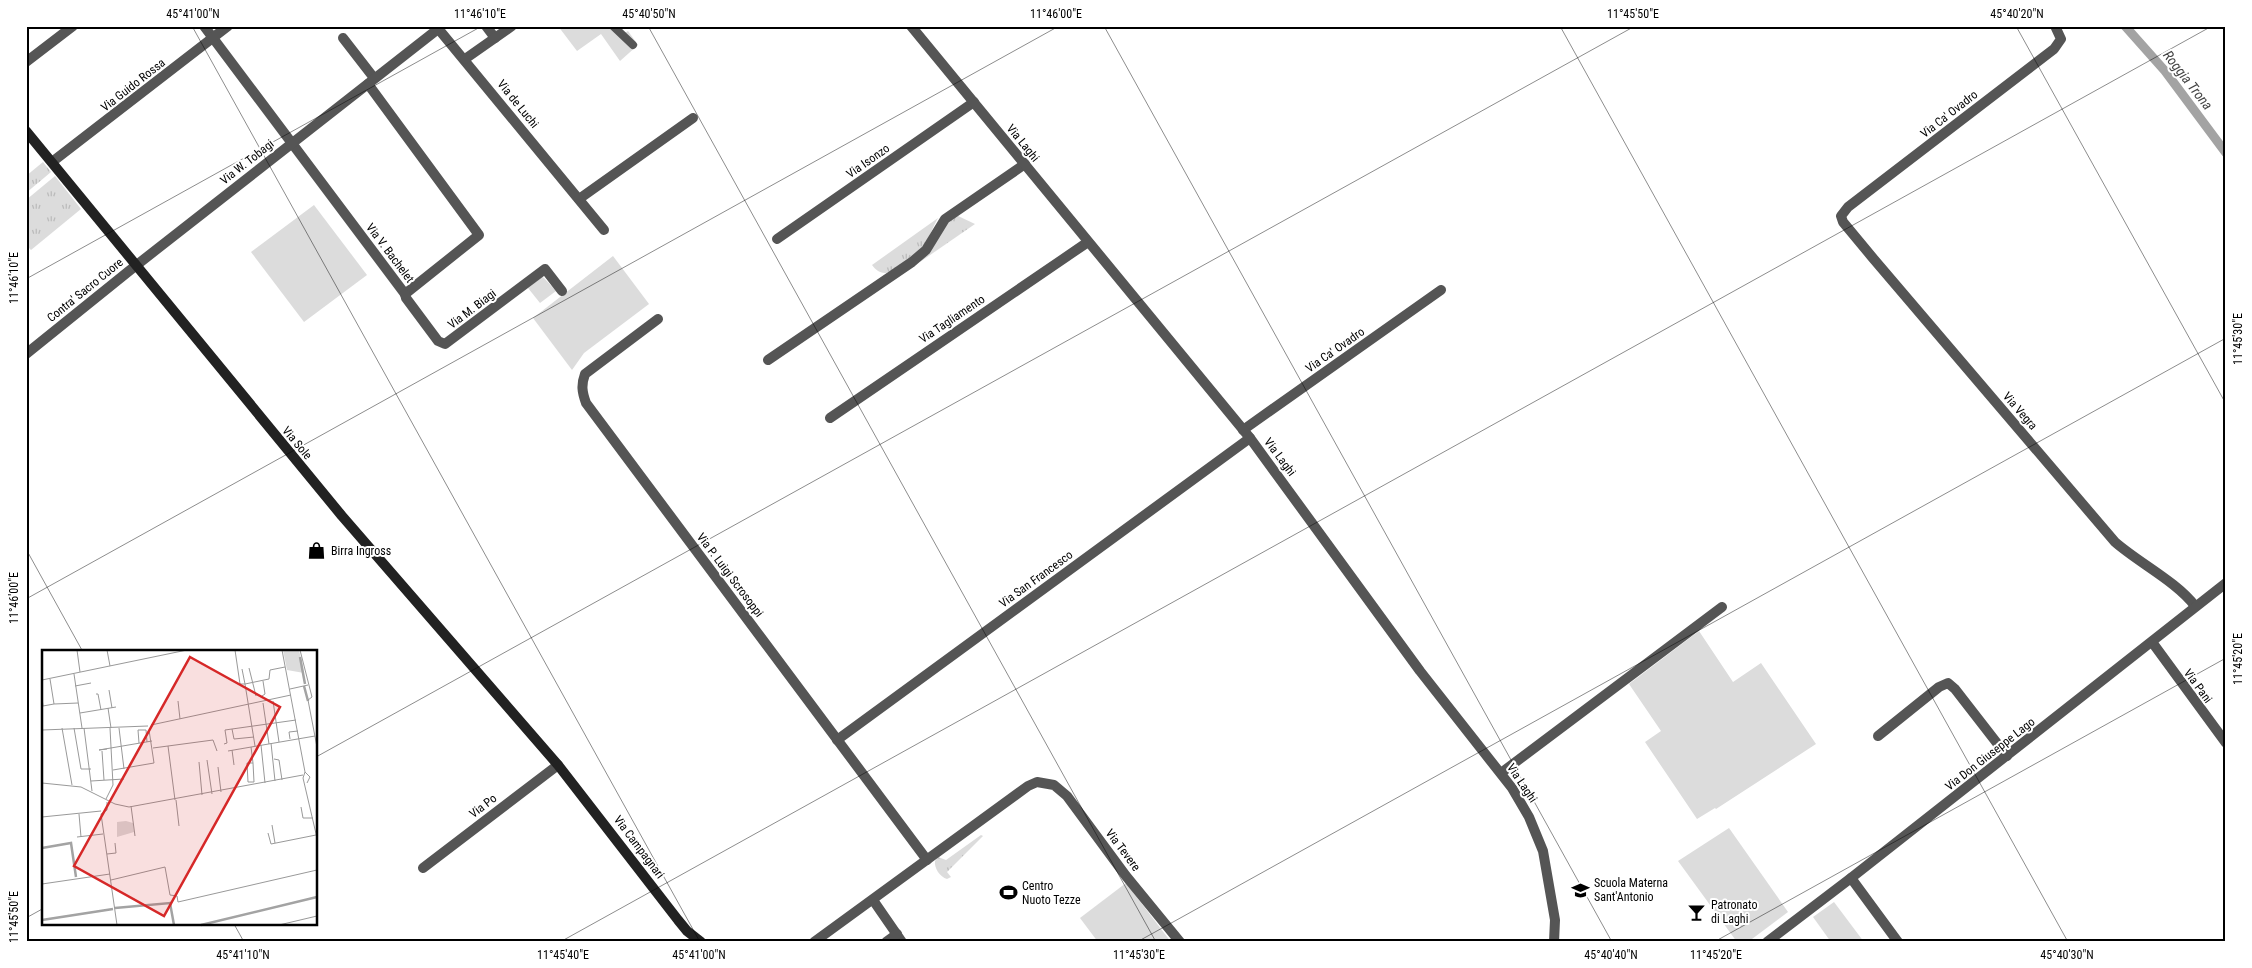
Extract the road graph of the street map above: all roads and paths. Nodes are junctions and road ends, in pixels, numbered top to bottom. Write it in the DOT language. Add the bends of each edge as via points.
graph roads {
  1 [pos="73,26"];
  2 [pos="204,26"];
  3 [pos="228,26"];
  4 [pos="486,26"];
  5 [pos="512,26"];
  6 [pos="613,26"];
  7 [pos="911,26"];
  8 [pos="2055,26"];
  9 [pos="437,27"];
  10 [pos="213,38"];
  11 [pos="343,38"];
  12 [pos="495,38"];
  13 [pos="633,45"];
  14 [pos="465,59"];
  15 [pos="26,62"];
  16 [pos="371,81"];
  17 [pos="974,102"];
  18 [pos="693,118"];
  19 [pos="26,130"];
  20 [pos="291,143"];
  21 [pos="52,162"];
  22 [pos="1025,164"];
  23 [pos="578,199"];
  24 [pos="1841,216"];
  25 [pos="604,230"];
  26 [pos="777,239"];
  27 [pos="1088,242"];
  28 [pos="136,265"];
  29 [pos="562,290"];
  30 [pos="1441,290"];
  31 [pos="405,294"];
  32 [pos="658,319"];
  33 [pos="26,354"];
  34 [pos="768,360"];
  35 [pos="830,418"];
  36 [pos="1246,434"];
  37 [pos="2226,583"];
  38 [pos="2195,606"];
  39 [pos="1722,607"];
  40 [pos="2152,642"];
  41 [pos="1878,736"];
  42 [pos="837,740"];
  43 [pos="2226,743"];
  44 [pos="2007,756"];
  45 [pos="558,764"];
  46 [pos="1501,773"];
  47 [pos="926,860"];
  48 [pos="424,868"];
  49 [pos="1851,878"];
  50 [pos="873,900"];
  51 [pos="899,938"];
  52 [pos="701,942"];
  53 [pos="814,942"];
  54 [pos="886,942"];
  55 [pos="1180,942"];
  56 [pos="1554,942"];
  57 [pos="1767,942"];
  58 [pos="1898,942"];
  1 -- 15 [label="street"];
  2 -- 10 [label="street, Via V. Bachelet"];
  3 -- 10 [label="street, Via Guido Rossa"];
  4 -- 12 [label="street"];
  5 -- 12 [label="street"];
  6 -- 13 [label="street"];
  7 -- 17 [label="street, Via Laghi"];
  8 -- 24 [label="street, Via Ca' Ovadro" via="2061,39 2054,48 1848,207"];
  9 -- 14 [label="street, Via de Luchi"];
  9 -- 16 [label="street, Via W. Tobagi"];
  10 -- 20 [label="street, Via V. Bachelet"];
  10 -- 21 [label="street, Via Guido Rossa"];
  11 -- 16 [label="street"];
  12 -- 14 [label="street"];
  14 -- 23 [label="street, Via de Luchi"];
  16 -- 20 [label="street, Via W. Tobagi"];
  16 -- 31 [label="street, Via V. Bachelet" via="479,235"];
  17 -- 22 [label="street, Via Laghi"];
  17 -- 26 [label="street, Via Isonzo"];
  18 -- 23 [label="street"];
  19 -- 21 [label="main road, Via Sole"];
  20 -- 28 [label="street, Via W. Tobagi"];
  20 -- 31 [label="street, Via V. Bachelet"];
  21 -- 28 [label="main road, Via Sole"];
  22 -- 27 [label="street, Via Laghi"];
  22 -- 34 [label="street" via="945,219 926,250 912,262"];
  23 -- 25 [label="street, Via de Luchi"];
  24 -- 38 [label="street, Via Vegra" via="1872,257 2115,542 2183,593"];
  27 -- 35 [label="street, Via Tagliamento"];
  27 -- 36 [label="street, Via Laghi"];
  28 -- 33 [label="street, Contra' Sacro Cuore"];
  28 -- 45 [label="main road, Via Sole" via="336,508"];
  29 -- 31 [label="street, Via M. Biagi" via="545,269 446,344 438,341"];
  30 -- 36 [label="street, Via Ca' Ovadro"];
  32 -- 42 [label="street, Via P. Luigi Scrosoppi" via="585,374 582,392 586,403"];
  36 -- 42 [label="street, Via San Francesco"];
  36 -- 46 [label="street, Via Laghi" via="1420,671"];
  37 -- 38 [label="street, Via Don Giuseppe Lago"];
  38 -- 40 [label="street, Via Don Giuseppe Lago"];
  39 -- 46 [label="street"];
  40 -- 43 [label="street, Via Pani"];
  40 -- 44 [label="street, Via Don Giuseppe Lago"];
  41 -- 44 [label="street" via="1948,683"];
  42 -- 47 [label="street, Via P. Luigi Scrosoppi"];
  44 -- 49 [label="street, Via Don Giuseppe Lago"];
  45 -- 48 [label="street, Via Po"];
  45 -- 52 [label="main road, Via Campagnari" via="687,931"];
  46 -- 56 [label="street, Via Laghi" via="1529,817 1544,851 1555,920"];
  47 -- 50 [label="street"];
  47 -- 55 [label="street, Via Tevere" via="1028,786 1041,781 1054,784 1067,796"];
  49 -- 57 [label="street, Via Don Giuseppe Lago"];
  49 -- 58 [label="street"];
  50 -- 51 [label="street"];
  50 -- 53 [label="street"];
  51 -- 54 [label="street"];
}
